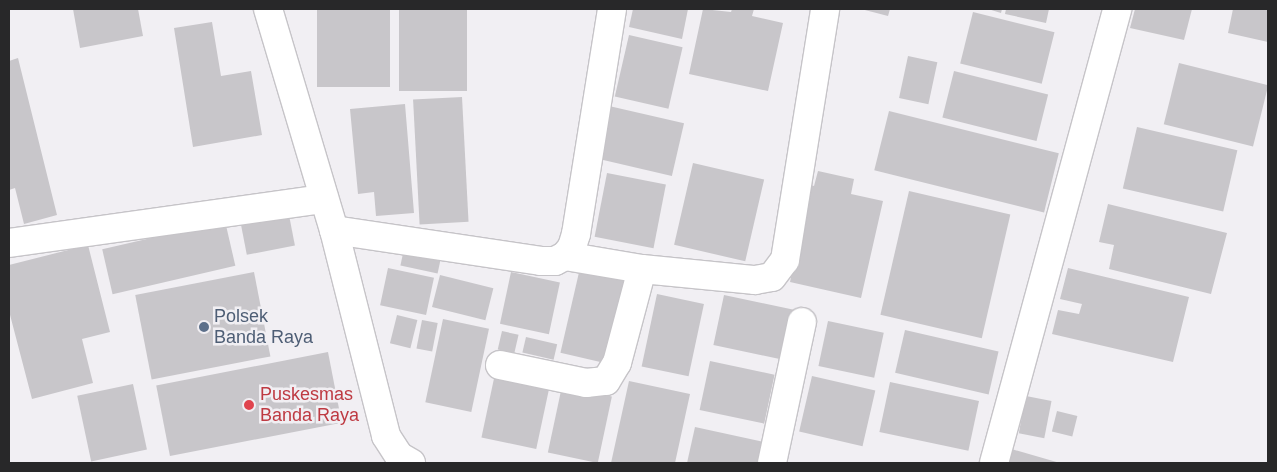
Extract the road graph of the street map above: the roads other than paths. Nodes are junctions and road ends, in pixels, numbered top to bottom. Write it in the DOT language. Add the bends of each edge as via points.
graph roads {
  1 [pos="268,9"];
  2 [pos="612,9"];
  3 [pos="825,9"];
  4 [pos="1117,9"];
  5 [pos="324,199"];
  6 [pos="334,230"];
  7 [pos="9,243"];
  8 [pos="565,256"];
  9 [pos="642,269"];
  10 [pos="802,322"];
  11 [pos="500,364"];
  12 [pos="401,461"];
  13 [pos="772,463"];
  14 [pos="994,463"];
  1 -- 5 [label="street"];
  2 -- 8 [label="street" via="576,234"];
  3 -- 9 [label="street" via="784,260 778,271 765,281"];
  4 -- 14 [label="street"];
  5 -- 6 [label="street"];
  5 -- 7 [label="street"];
  6 -- 8 [label="street" via="541,261 555,261"];
  6 -- 12 [label="street" via="386,436"];
  8 -- 9 [label="street"];
  9 -- 11 [label="street" via="617,363 606,381 586,382"];
  10 -- 13 [label="street"];
}
